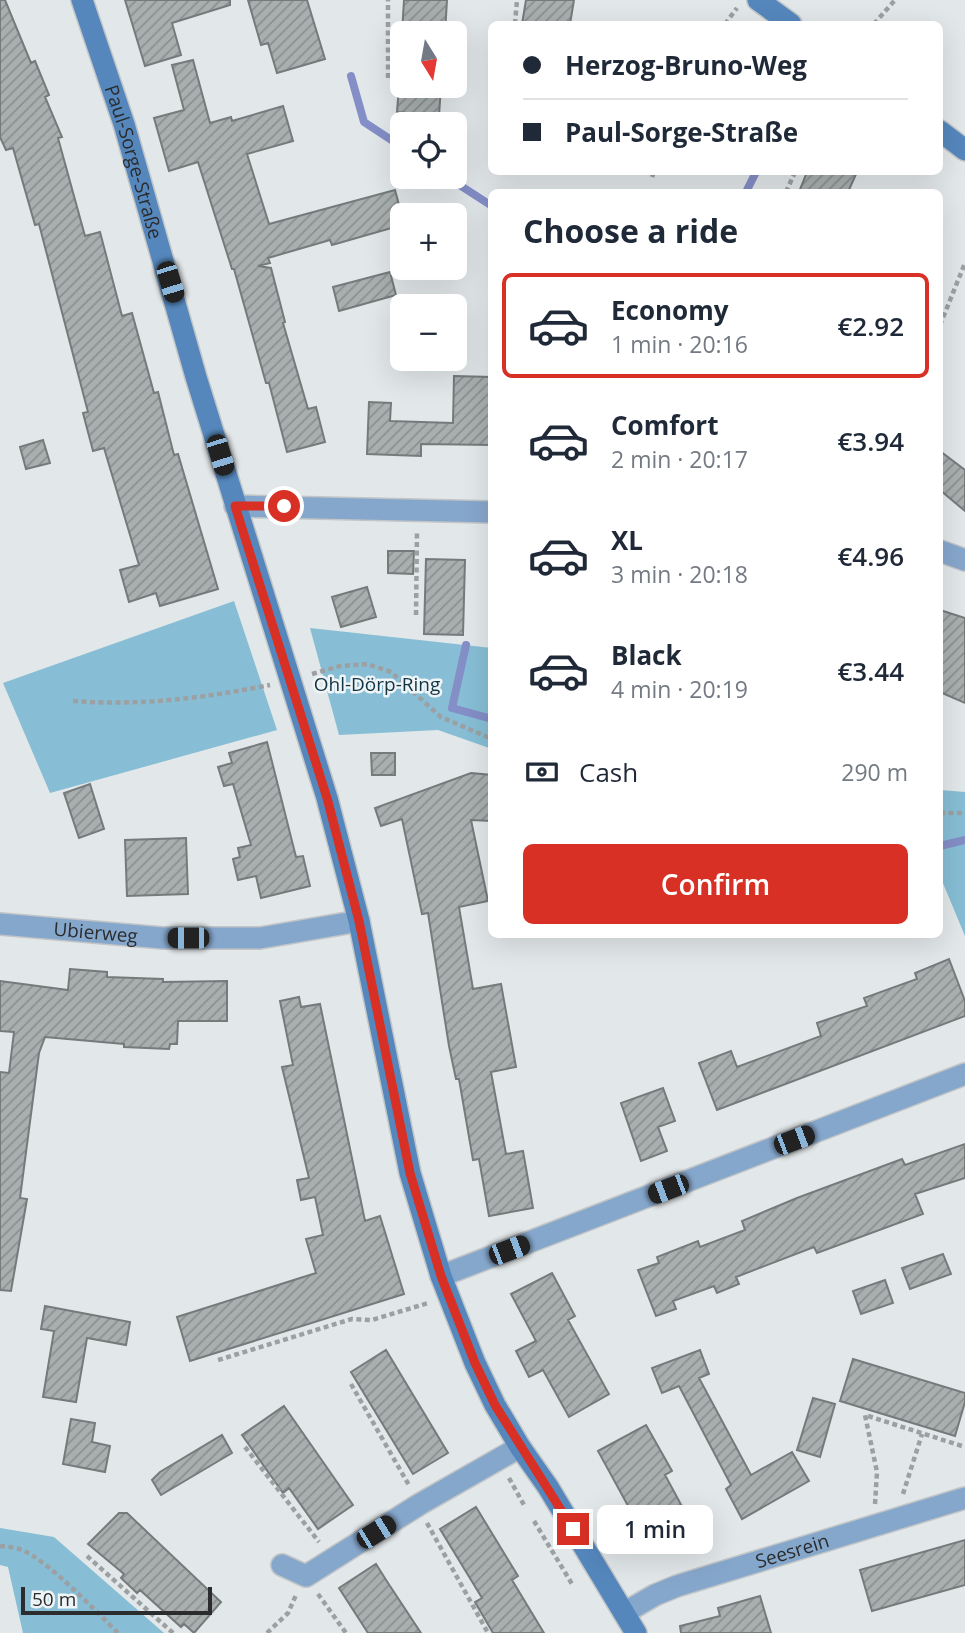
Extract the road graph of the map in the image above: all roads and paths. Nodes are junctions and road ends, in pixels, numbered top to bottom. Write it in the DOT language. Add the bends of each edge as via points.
graph roads {
  1 [pos="82,0"];
  2 [pos="388,0"];
  3 [pos="517,0"];
  4 [pos="744,0"];
  5 [pos="758,0"];
  6 [pos="895,0"];
  7 [pos="515,21"];
  8 [pos="727,21"];
  9 [pos="787,21"];
  10 [pos="877,21"];
  11 [pos="388,78"];
  12 [pos="943,133"];
  13 [pos="965,150"];
  14 [pos="965,263"];
  15 [pos="943,318"];
  16 [pos="235,506"];
  17 [pos="417,510"];
  18 [pos="488,512"];
  19 [pos="943,552"];
  20 [pos="965,560"];
  21 [pos="416,615"];
  22 [pos="290,681"];
  23 [pos="73,701"];
  24 [pos="488,737"];
  25 [pos="943,813"];
  26 [pos="965,813"];
  27 [pos="359,921"];
  28 [pos="0,924"];
  29 [pos="965,1074"];
  30 [pos="445,1286"];
  31 [pos="218,1360"];
  32 [pos="351,1384"];
  33 [pos="922,1434"];
  34 [pos="245,1447"];
  35 [pos="520,1447"];
  36 [pos="965,1447"];
  37 [pos="519,1498"];
  38 [pos="965,1498"];
  39 [pos="420,1504"];
  40 [pos="524,1505"];
  41 [pos="907,1516"];
  42 [pos="534,1521"];
  43 [pos="877,1524"];
  44 [pos="0,1546"];
  45 [pos="87,1556"];
  46 [pos="332,1560"];
  47 [pos="282,1564"];
  48 [pos="306,1576"];
  49 [pos="572,1584"];
  50 [pos="624,1613"];
  51 [pos="118,1633"];
  52 [pos="173,1633"];
  53 [pos="267,1633"];
  54 [pos="346,1633"];
  55 [pos="488,1633"];
  56 [pos="636,1633"];
  1 -- 16 [label="street, Paul-Sorge-Straße" via="124,124"];
  2 -- 11 [label="path"];
  3 -- 7 [label="path"];
  4 -- 8 [label="path"];
  5 -- 9 [label="street"];
  6 -- 10 [label="path"];
  12 -- 13 [label="street"];
  14 -- 15 [label="path"];
  16 -- 17 [label="street"];
  16 -- 22 [label="street, Paul-Sorge-Straße"];
  17 -- 18 [label="street"];
  17 -- 21 [label="path"];
  19 -- 20 [label="street"];
  22 -- 23 [label="path" via="157,703"];
  22 -- 24 [label="path" via="340,666 367,664 391,672 441,716"];
  22 -- 27 [label="street, Paul-Sorge-Straße"];
  25 -- 26 [label="path"];
  27 -- 28 [label="street, Ubierweg" via="260,937 205,938"];
  27 -- 30 [label="street, Paul-Sorge-Straße" via="410,1173"];
  29 -- 30 [label="street"];
  30 -- 31 [label="path" via="372,1320 352,1319"];
  30 -- 35 [label="street, Paul-Sorge-Straße" via="480,1374"];
  32 -- 39 [label="path"];
  33 -- 36 [label="path"];
  33 -- 41 [label="path" via="902,1492"];
  33 -- 43 [label="path" via="865,1415 877,1472"];
  34 -- 46 [label="path"];
  35 -- 39 [label="street"];
  35 -- 50 [label="street, Paul-Sorge-Straße"];
  37 -- 40 [label="path"];
  38 -- 41 [label="street, Seesrein"];
  39 -- 46 [label="street"];
  39 -- 55 [label="path"];
  41 -- 43 [label="street, Seesrein"];
  42 -- 49 [label="path"];
  43 -- 50 [label="street, Seesrein" via="677,1586"];
  44 -- 51 [label="path" via="21,1549 40,1560"];
  45 -- 52 [label="path"];
  46 -- 48 [label="street"];
  47 -- 48 [label="street"];
  48 -- 53 [label="path" via="288,1613"];
  48 -- 54 [label="path"];
  50 -- 56 [label="street, Paul-Sorge-Straße"];
}
